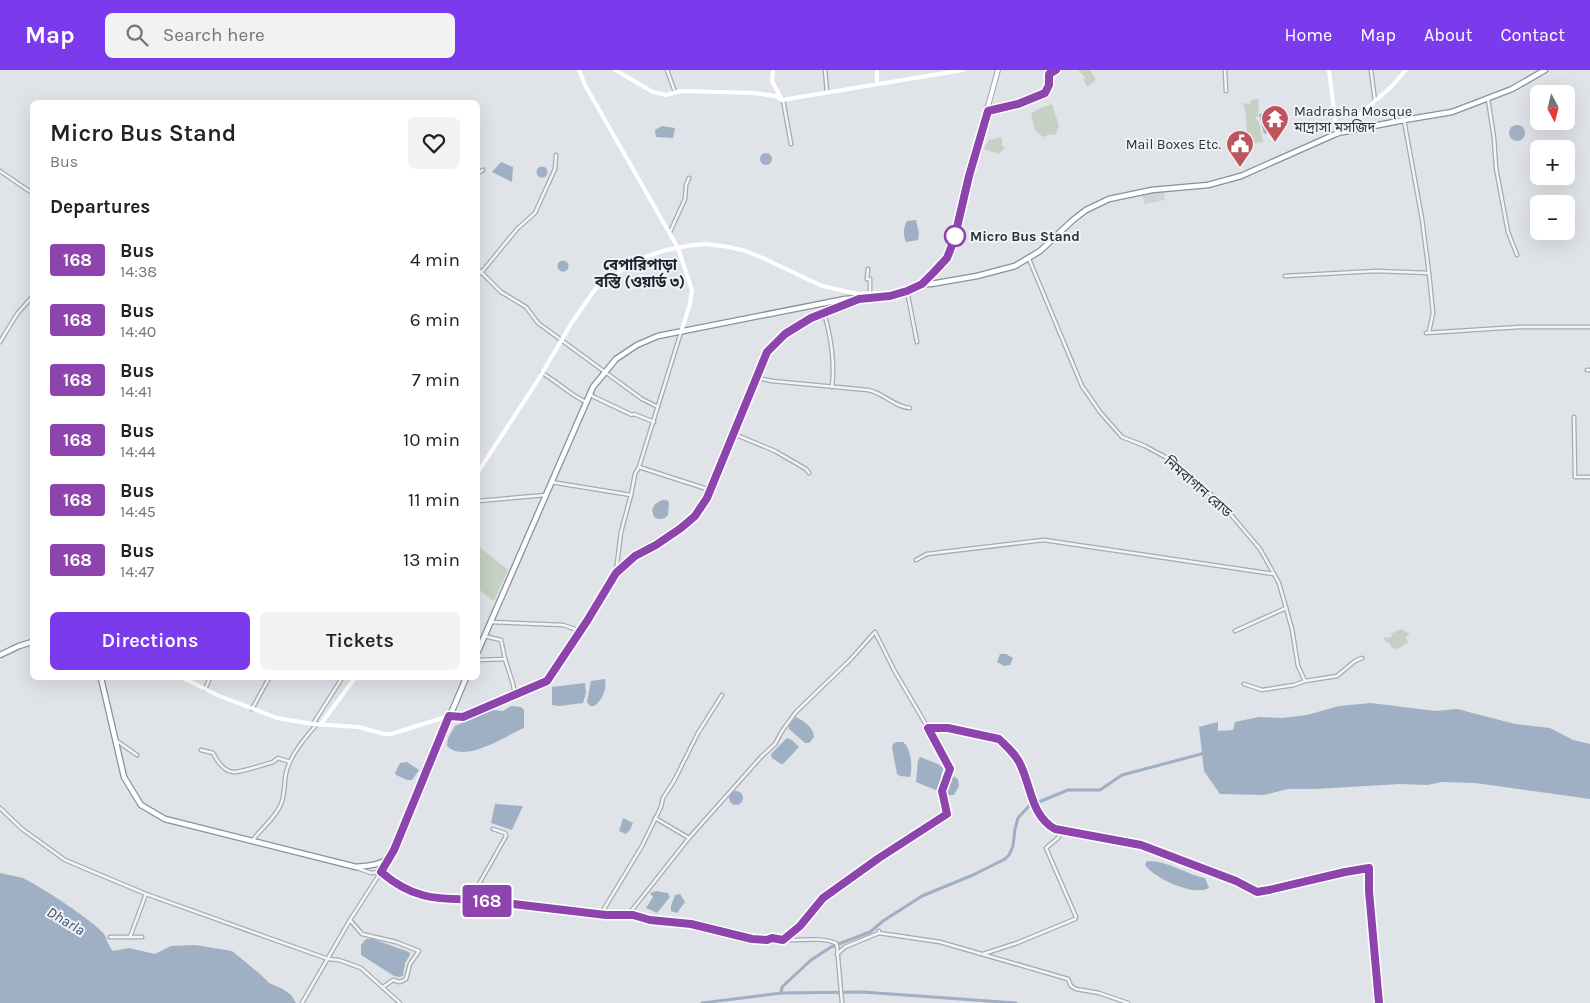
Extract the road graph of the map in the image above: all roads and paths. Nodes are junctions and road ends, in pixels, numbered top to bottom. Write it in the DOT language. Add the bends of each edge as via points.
graph roads {
  1 [pos="579,70"];
  2 [pos="614,70"];
  3 [pos="667,70"];
  4 [pos="773,70"];
  5 [pos="825,70"];
  6 [pos="876,70"];
  7 [pos="963,70"];
  8 [pos="997,70"];
  9 [pos="1056,70"];
  10 [pos="1225,70"];
  11 [pos="1329,70"];
  12 [pos="1371,70"];
  13 [pos="1406,70"];
  14 [pos="1545,70"];
  15 [pos="877,84"];
  16 [pos="1226,91"];
  17 [pos="675,92"];
  18 [pos="828,93"];
  19 [pos="1488,99"];
  20 [pos="782,100"];
  21 [pos="1376,102"];
  22 [pos="988,111"];
  23 [pos="1404,120"];
  24 [pos="1338,133"];
  25 [pos="790,144"];
  26 [pos="556,154"];
  27 [pos="483,170"];
  28 [pos="0,171"];
  29 [pos="480,172"];
  30 [pos="689,178"];
  31 [pos="30,192"];
  32 [pos="668,233"];
  33 [pos="678,248"];
  34 [pos="1517,255"];
  35 [pos="1029,259"];
  36 [pos="868,269"];
  37 [pos="481,273"];
  38 [pos="1429,273"];
  39 [pos="1285,276"];
  40 [pos="922,284"];
  41 [pos="907,291"];
  42 [pos="870,294"];
  43 [pos="30,299"];
  44 [pos="859,299"];
  45 [pos="824,313"];
  46 [pos="1590,327"];
  47 [pos="681,332"];
  48 [pos="561,341"];
  49 [pos="0,342"];
  50 [pos="917,342"];
  51 [pos="605,372"];
  52 [pos="542,373"];
  53 [pos="757,378"];
  54 [pos="832,386"];
  55 [pos="590,395"];
  56 [pos="586,402"];
  57 [pos="658,407"];
  58 [pos="910,408"];
  59 [pos="1574,417"];
  60 [pos="654,422"];
  61 [pos="733,433"];
  62 [pos="639,467"];
  63 [pos="480,469"];
  64 [pos="809,473"];
  65 [pos="1590,477"];
  66 [pos="552,482"];
  67 [pos="710,490"];
  68 [pos="546,494"];
  69 [pos="631,495"];
  70 [pos="480,501"];
  71 [pos="916,560"];
  72 [pos="616,573"];
  73 [pos="1274,574"];
  74 [pos="1286,608"];
  75 [pos="490,622"];
  76 [pos="581,631"];
  77 [pos="1235,631"];
  78 [pos="484,636"];
  79 [pos="30,643"];
  80 [pos="480,647"];
  81 [pos="0,655"];
  82 [pos="1362,658"];
  83 [pos="505,659"];
  84 [pos="480,660"];
  85 [pos="101,680"];
  86 [pos="187,680"];
  87 [pos="209,680"];
  88 [pos="268,680"];
  89 [pos="341,680"];
  90 [pos="353,680"];
  91 [pos="465,680"];
  92 [pos="1305,681"];
  93 [pos="1244,684"];
  94 [pos="205,689"];
  95 [pos="722,695"];
  96 [pos="514,696"];
  97 [pos="252,709"];
  98 [pos="449,716"];
  99 [pos="317,724"];
  100 [pos="928,728"];
  101 [pos="116,740"];
  102 [pos="201,750"];
  103 [pos="137,755"];
  104 [pos="290,762"];
  105 [pos="0,808"];
  106 [pos="655,818"];
  107 [pos="493,829"];
  108 [pos="1061,831"];
  109 [pos="689,838"];
  110 [pos="252,841"];
  111 [pos="389,859"];
  112 [pos="356,867"];
  113 [pos="381,872"];
  114 [pos="146,894"];
  115 [pos="463,899"];
  116 [pos="600,914"];
  117 [pos="628,915"];
  118 [pos="350,920"];
  119 [pos="110,937"];
  120 [pos="130,937"];
  121 [pos="142,937"];
  122 [pos="783,940"];
  123 [pos="838,954"];
  124 [pos="982,954"];
  125 [pos="328,959"];
  126 [pos="383,987"];
  127 [pos="302,1003"];
  128 [pos="400,1003"];
  129 [pos="842,1003"];
  130 [pos="1128,1003"];
  131 [pos="1379,1003"];
  1 -- 32 [label="street"];
  2 -- 17 [label="street" via="653,92"];
  3 -- 17 [label="street"];
  4 -- 20 [label="street" via="772,81"];
  5 -- 18 [label="street"];
  6 -- 15 [label="street"];
  7 -- 15 [label="street"];
  8 -- 22 [label="street"];
  9 -- 22 [label="street" via="1049,74 1045,93"];
  10 -- 16 [label="street"];
  11 -- 24 [label="street"];
  12 -- 21 [label="street"];
  13 -- 21 [label="street"];
  14 -- 19 [label="highway"];
  15 -- 18 [label="street"];
  17 -- 20 [label="street" via="754,93"];
  18 -- 20 [label="street"];
  19 -- 23 [label="highway" via="1452,112"];
  19 -- 34 [label="street" via="1496,168 1508,232"];
  20 -- 25 [label="street"];
  21 -- 24 [label="street"];
  22 -- 40 [label="street" via="954,240 947,258"];
  23 -- 24 [label="highway"];
  23 -- 38 [label="street"];
  24 -- 35 [label="highway" via="1241,176 1109,199 1086,210"];
  26 -- 37 [label="street" via="554,168 535,212"];
  27 -- 29 [label="street"];
  28 -- 31 [label="street"];
  30 -- 32 [label="street" via="685,199"];
  32 -- 33 [label="street"];
  33 -- 42 [label="street" via="706,244 746,251 822,286"];
  33 -- 47 [label="street" via="692,290"];
  33 -- 48 [label="street" via="636,260 596,288"];
  35 -- 40 [label="highway" via="977,276"];
  35 -- 73 [label="street, নিমবাগান রোড" via="1082,386 1100,412 1122,437 1169,459 1221,503 1260,549"];
  36 -- 42 [label="street"];
  37 -- 48 [label="street" via="501,292 526,307 538,323"];
  38 -- 39 [label="street" via="1376,271"];
  38 -- 46 [label="street" via="1432,312 1427,332"];
  40 -- 41 [label="highway"];
  41 -- 42 [label="street"];
  41 -- 44 [label="highway"];
  41 -- 50 [label="street"];
  43 -- 49 [label="street"];
  44 -- 45 [label="street"];
  44 -- 47 [label="highway"];
  45 -- 53 [label="street" via="785,334 767,352"];
  45 -- 54 [label="street" via="832,346"];
  47 -- 51 [label="highway" via="658,336 637,345 616,359"];
  47 -- 57 [label="street"];
  48 -- 51 [label="street"];
  48 -- 52 [label="street"];
  51 -- 55 [label="highway"];
  51 -- 57 [label="street"];
  52 -- 56 [label="street"];
  52 -- 63 [label="street"];
  53 -- 54 [label="street"];
  53 -- 61 [label="street"];
  54 -- 58 [label="street" via="876,392 898,406"];
  55 -- 56 [label="highway"];
  55 -- 60 [label="street"];
  56 -- 66 [label="highway"];
  57 -- 60 [label="street"];
  59 -- 65 [label="street" via="1575,476"];
  60 -- 62 [label="street"];
  61 -- 64 [label="street" via="775,451"];
  61 -- 67 [label="street"];
  62 -- 67 [label="street"];
  62 -- 69 [label="street"];
  66 -- 68 [label="highway"];
  66 -- 69 [label="street"];
  67 -- 72 [label="street" via="695,516 635,556"];
  68 -- 70 [label="street"];
  68 -- 75 [label="highway"];
  69 -- 72 [label="street" via="621,532"];
  71 -- 73 [label="street" via="927,554 1044,540"];
  72 -- 76 [label="street"];
  73 -- 74 [label="street, নিমবাগান রোড"];
  74 -- 77 [label="street"];
  74 -- 92 [label="street, নিমবাগান রোড" via="1298,666"];
  75 -- 76 [label="street" via="563,625"];
  75 -- 78 [label="highway"];
  76 -- 96 [label="street" via="547,681"];
  78 -- 80 [label="highway"];
  78 -- 83 [label="street" via="502,640"];
  79 -- 81 [label="highway"];
  82 -- 92 [label="street" via="1337,676"];
  83 -- 84 [label="street"];
  83 -- 96 [label="street"];
  85 -- 101 [label="highway"];
  86 -- 94 [label="street"];
  87 -- 94 [label="street"];
  88 -- 97 [label="street"];
  89 -- 99 [label="street"];
  90 -- 99 [label="street"];
  91 -- 98 [label="highway"];
  92 -- 93 [label="street" via="1262,690"];
  94 -- 97 [label="street"];
  95 -- 106 [label="street" via="698,733"];
  96 -- 98 [label="street" via="463,717"];
  97 -- 99 [label="street" via="277,718"];
  98 -- 99 [label="street" via="391,734 359,727"];
  98 -- 111 [label="highway"];
  99 -- 104 [label="street"];
  100 -- 108 [label="street" via="948,728 999,739 1021,764 1033,800 1046,825"];
  100 -- 109 [label="street" via="875,632 796,712 774,744"];
  100 -- 122 [label="street" via="950,769 942,791 947,814 823,898 800,926"];
  101 -- 103 [label="street"];
  101 -- 110 [label="highway" via="124,777 141,805 165,819"];
  102 -- 104 [label="street" via="213,753 223,767 234,772 274,762 278,758"];
  104 -- 110 [label="street" via="282,803 272,820"];
  105 -- 114 [label="street" via="22,829 65,860"];
  106 -- 109 [label="street"];
  106 -- 116 [label="street" via="642,846"];
  107 -- 115 [label="street" via="506,836 476,889 464,895"];
  108 -- 124 [label="street" via="1046,848 1076,918"];
  108 -- 131 [label="street" via="1155,849 1257,892 1369,868"];
  109 -- 117 [label="street"];
  110 -- 112 [label="highway"];
  111 -- 112 [label="highway"];
  111 -- 113 [label="street"];
  112 -- 113 [label="street" via="371,873"];
  113 -- 115 [label="street" via="420,895 455,901"];
  113 -- 118 [label="street"];
  114 -- 120 [label="street"];
  114 -- 125 [label="street"];
  115 -- 116 [label="street"];
  116 -- 117 [label="street"];
  117 -- 122 [label="street" via="691,924 752,939"];
  118 -- 125 [label="street"];
  118 -- 126 [label="street" via="362,934 419,951 410,964 406,979 400,982 390,980"];
  119 -- 120 [label="street"];
  120 -- 121 [label="street"];
  122 -- 123 [label="street" via="832,941 836,943"];
  123 -- 124 [label="street" via="845,947 879,932 940,942"];
  123 -- 129 [label="street"];
  124 -- 130 [label="street" via="1068,980 1076,989"];
  125 -- 126 [label="street" via="361,968"];
  125 -- 127 [label="street"];
  126 -- 128 [label="street"];
}
